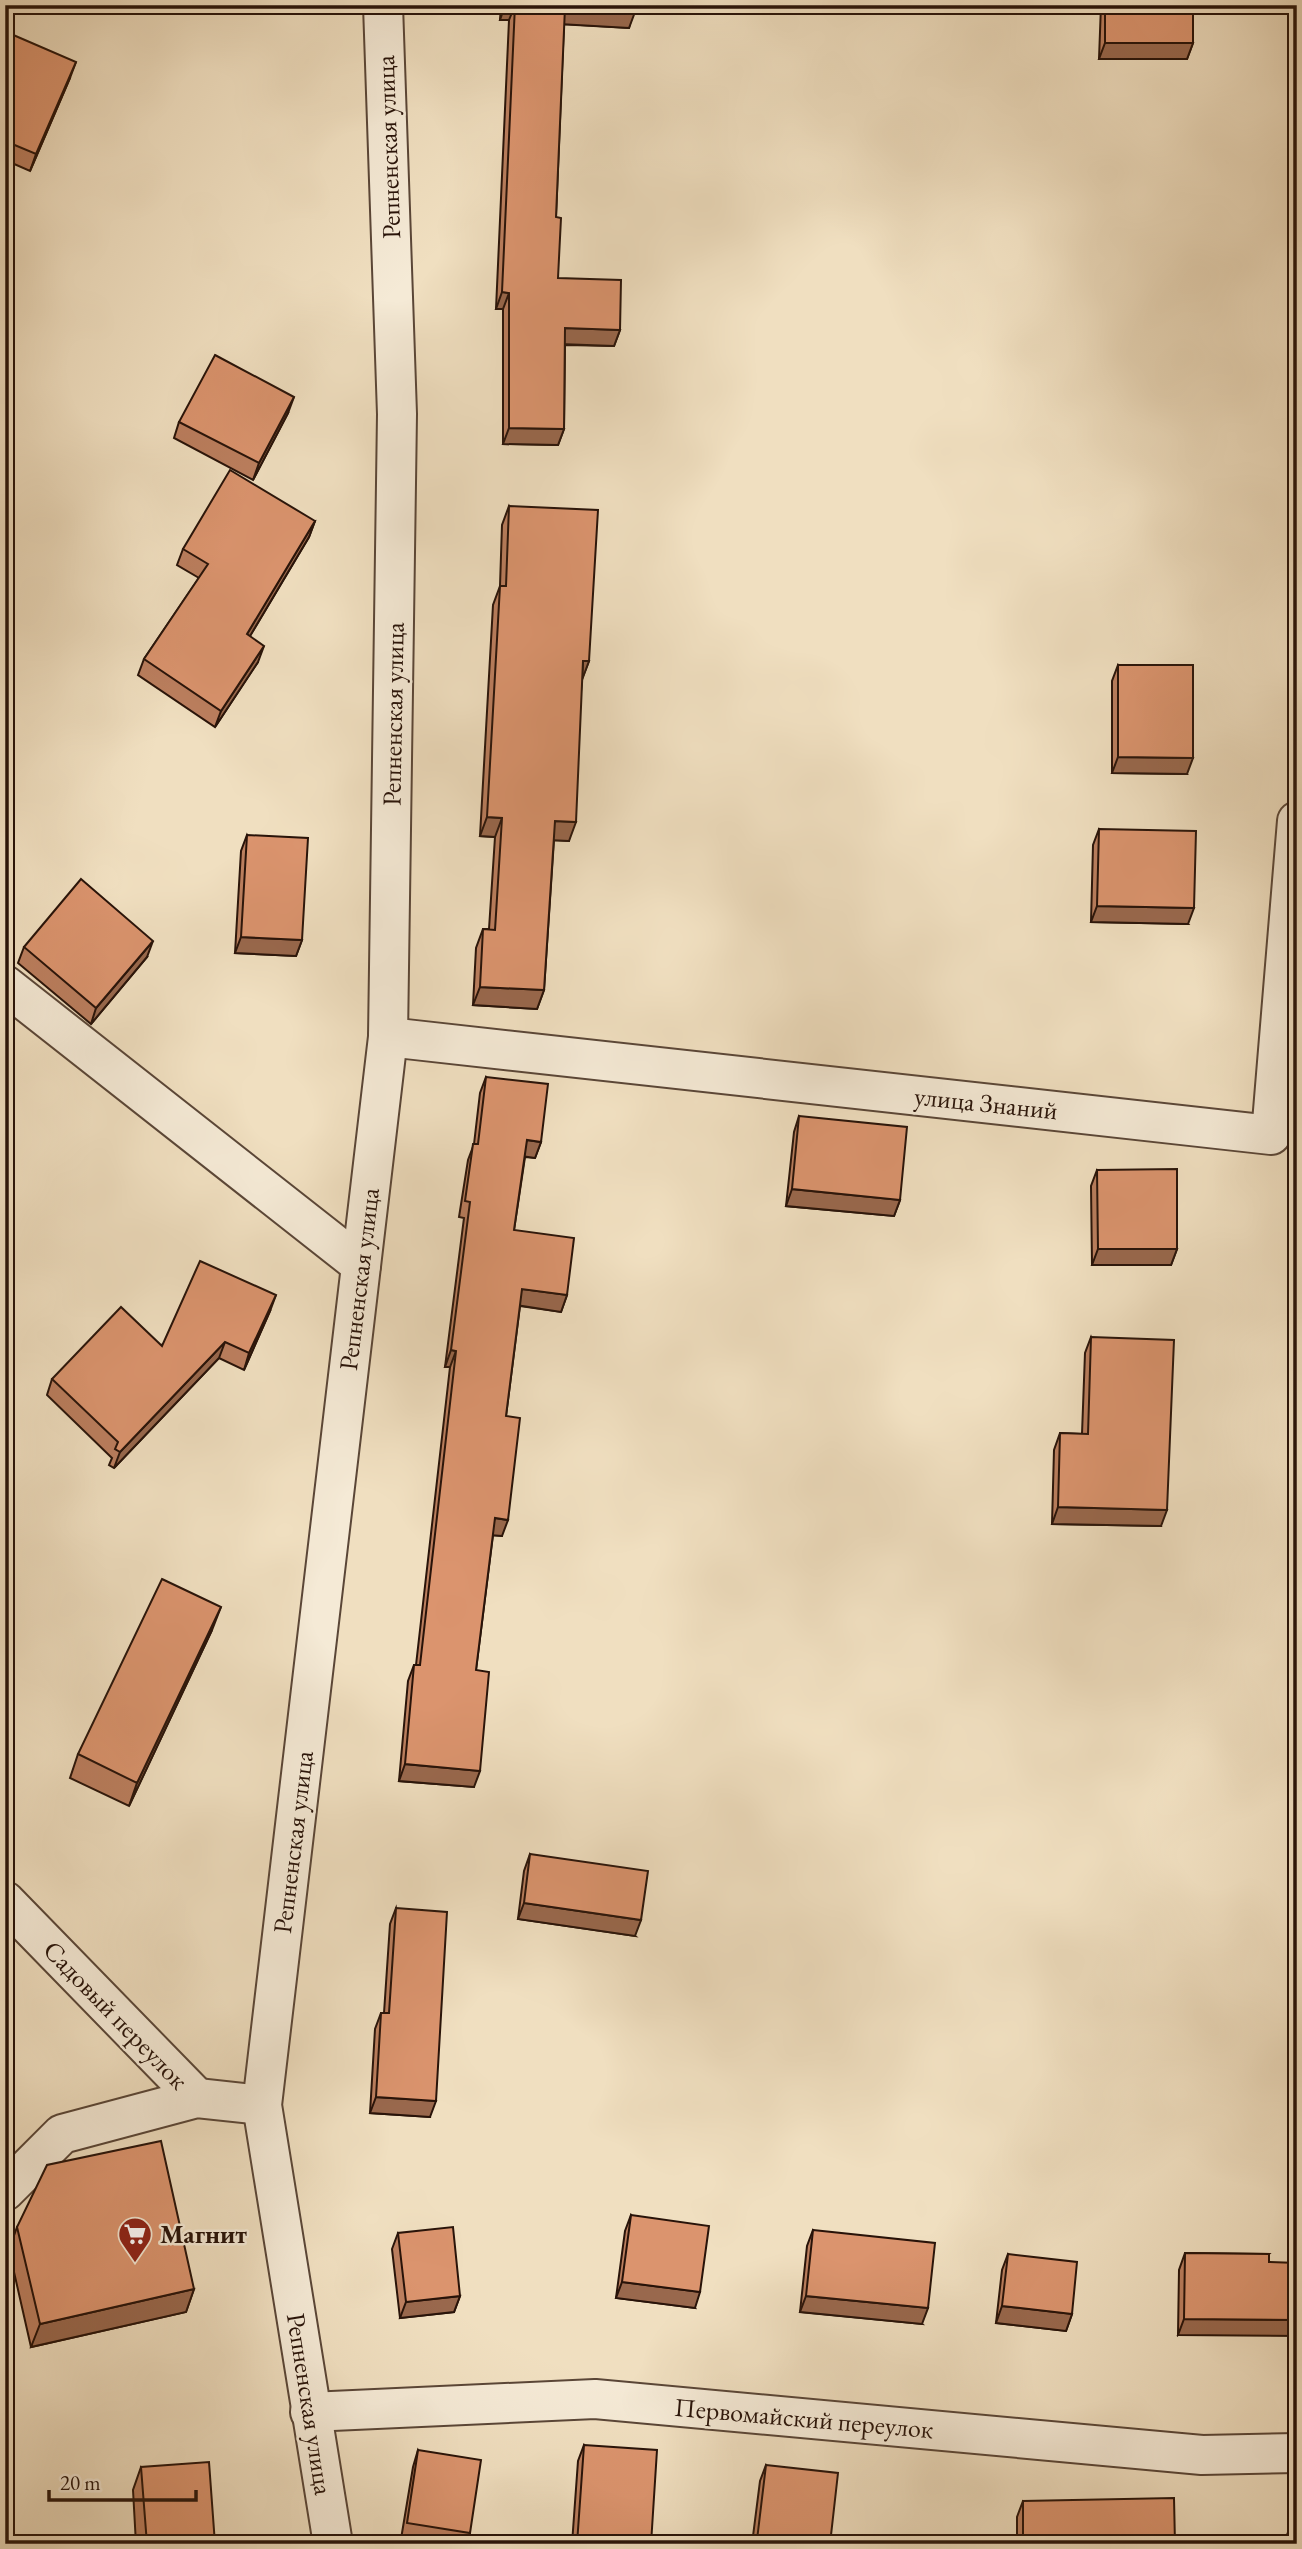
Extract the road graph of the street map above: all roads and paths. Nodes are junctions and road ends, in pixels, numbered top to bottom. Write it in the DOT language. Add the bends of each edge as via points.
graph roads {
  1 [pos="383,5"];
  2 [pos="1297,821"];
  3 [pos="5,985"];
  4 [pos="388,1037"];
  5 [pos="361,1265"];
  6 [pos="5,1901"];
  7 [pos="197,2098"];
  8 [pos="262,2105"];
  9 [pos="5,2191"];
  10 [pos="310,2412"];
  11 [pos="1297,2453"];
  12 [pos="333,2544"];
  1 -- 4 [label="street, Репненская улица" via="397,414"];
  2 -- 4 [label="street, улица Знаний" via="1271,1135"];
  3 -- 5 [label="street"];
  4 -- 5 [label="street, Репненская улица"];
  5 -- 8 [label="street, Репненская улица"];
  6 -- 7 [label="street, Садовый переулок"];
  7 -- 8 [label="street"];
  7 -- 9 [label="street" via="62,2134"];
  8 -- 10 [label="street, Репненская улица"];
  10 -- 11 [label="street, Первомайский переулок" via="595,2399 1202,2455"];
  10 -- 12 [label="street, Репненская улица"];
}
